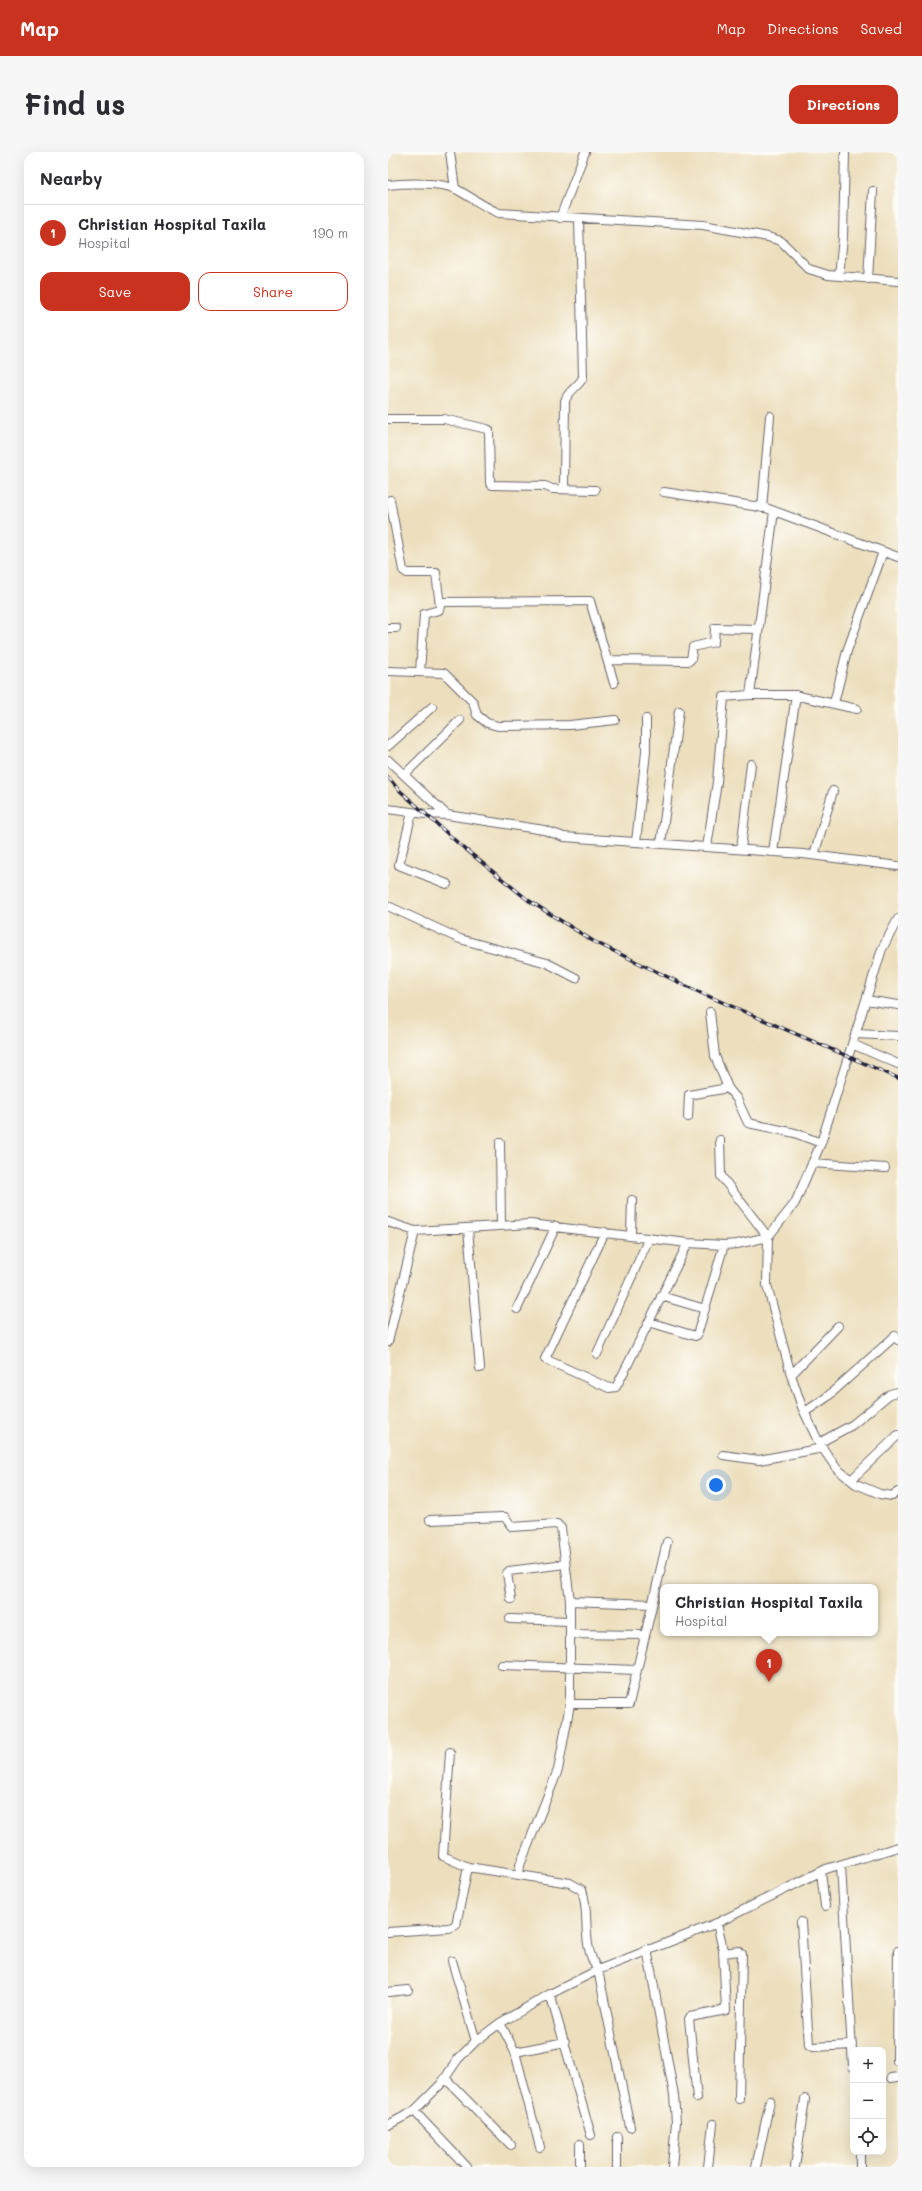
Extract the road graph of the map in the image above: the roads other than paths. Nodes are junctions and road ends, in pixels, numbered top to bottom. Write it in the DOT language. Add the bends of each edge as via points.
graph roads {
  1 [pos="450,152"];
  2 [pos="585,152"];
  3 [pos="844,153"];
  4 [pos="388,185"];
  5 [pos="455,189"];
  6 [pos="873,190"];
  7 [pos="560,218"];
  8 [pos="579,219"];
  9 [pos="839,276"];
  10 [pos="868,278"];
  11 [pos="898,281"];
  12 [pos="770,416"];
  13 [pos="388,419"];
  14 [pos="564,486"];
  15 [pos="595,490"];
  16 [pos="664,492"];
  17 [pos="390,500"];
  18 [pos="762,508"];
  19 [pos="774,511"];
  20 [pos="883,552"];
  21 [pos="898,557"];
  22 [pos="440,602"];
  23 [pos="758,629"];
  24 [pos="608,660"];
  25 [pos="388,671"];
  26 [pos="420,672"];
  27 [pos="614,683"];
  28 [pos="750,695"];
  29 [pos="796,695"];
  30 [pos="834,703"];
  31 [pos="432,707"];
  32 [pos="857,709"];
  33 [pos="678,711"];
  34 [pos="646,719"];
  35 [pos="460,720"];
  36 [pos="615,720"];
  37 [pos="388,746"];
  38 [pos="388,760"];
  39 [pos="751,764"];
  40 [pos="404,775"];
  41 [pos="833,791"];
  42 [pos="388,810"];
  43 [pos="412,813"];
  44 [pos="447,815"];
  45 [pos="636,842"];
  46 [pos="661,844"];
  47 [pos="707,847"];
  48 [pos="741,849"];
  49 [pos="773,852"];
  50 [pos="814,855"];
  51 [pos="898,866"];
  52 [pos="447,884"];
  53 [pos="388,906"];
  54 [pos="898,919"];
  55 [pos="576,978"];
  56 [pos="866,1000"];
  57 [pos="898,1005"];
  58 [pos="710,1012"];
  59 [pos="856,1034"];
  60 [pos="898,1036"];
  61 [pos="852,1044"];
  62 [pos="898,1064"];
  63 [pos="728,1088"];
  64 [pos="688,1117"];
  65 [pos="720,1140"];
  66 [pos="500,1143"];
  67 [pos="821,1143"];
  68 [pos="812,1163"];
  69 [pos="885,1168"];
  70 [pos="632,1200"];
  71 [pos="388,1222"];
  72 [pos="501,1224"];
  73 [pos="556,1226"];
  74 [pos="468,1229"];
  75 [pos="415,1231"];
  76 [pos="605,1232"];
  77 [pos="630,1235"];
  78 [pos="768,1237"];
  79 [pos="648,1238"];
  80 [pos="688,1242"];
  81 [pos="724,1245"];
  82 [pos="661,1296"];
  83 [pos="517,1309"];
  84 [pos="705,1309"];
  85 [pos="649,1322"];
  86 [pos="838,1326"];
  87 [pos="898,1340"];
  88 [pos="388,1342"];
  89 [pos="597,1354"];
  90 [pos="480,1368"];
  91 [pos="791,1375"];
  92 [pos="898,1392"];
  93 [pos="805,1412"];
  94 [pos="898,1435"];
  95 [pos="821,1445"];
  96 [pos="723,1455"];
  97 [pos="851,1480"];
  98 [pos="898,1492"];
  99 [pos="430,1520"];
  100 [pos="667,1542"];
  101 [pos="565,1564"];
  102 [pos="511,1599"];
  103 [pos="570,1601"];
  104 [pos="652,1604"];
  105 [pos="510,1619"];
  106 [pos="570,1621"];
  107 [pos="570,1634"];
  108 [pos="645,1635"];
  109 [pos="502,1665"];
  110 [pos="571,1667"];
  111 [pos="637,1670"];
  112 [pos="570,1704"];
  113 [pos="450,1752"];
  114 [pos="898,1847"];
  115 [pos="841,1866"];
  116 [pos="468,1867"];
  117 [pos="821,1872"];
  118 [pos="519,1875"];
  119 [pos="825,1906"];
  120 [pos="800,1922"];
  121 [pos="717,1923"];
  122 [pos="388,1932"];
  123 [pos="647,1949"];
  124 [pos="898,1951"];
  125 [pos="723,1953"];
  126 [pos="452,1961"];
  127 [pos="598,1970"];
  128 [pos="408,1990"];
  129 [pos="388,1992"];
  130 [pos="550,1994"];
  131 [pos="500,2023"];
  132 [pos="476,2041"];
  133 [pos="565,2042"];
  134 [pos="852,2045"];
  135 [pos="515,2052"];
  136 [pos="897,2061"];
  137 [pos="445,2078"];
  138 [pos="697,2098"];
  139 [pos="739,2099"];
  140 [pos="805,2099"];
  141 [pos="770,2101"];
  142 [pos="414,2110"];
  143 [pos="713,2124"];
  144 [pos="388,2125"];
  145 [pos="630,2127"];
  146 [pos="590,2135"];
  147 [pos="617,2137"];
  148 [pos="580,2144"];
  149 [pos="511,2145"];
  150 [pos="540,2147"];
  151 [pos="860,2155"];
  152 [pos="467,2167"];
  153 [pos="580,2167"];
  154 [pos="617,2167"];
  155 [pos="672,2167"];
  156 [pos="708,2167"];
  157 [pos="756,2167"];
  158 [pos="795,2167"];
  159 [pos="860,2167"];
  1 -- 5 [label="street"];
  2 -- 7 [label="street"];
  3 -- 9 [label="street" via="843,238"];
  4 -- 5 [label="street" via="402,183"];
  5 -- 7 [label="street" via="478,204 499,212"];
  6 -- 10 [label="street"];
  7 -- 8 [label="street"];
  8 -- 9 [label="street" via="703,225 768,237 787,246 810,269"];
  8 -- 14 [label="street" via="583,377 581,383 568,393 564,401"];
  9 -- 10 [label="street"];
  10 -- 11 [label="street"];
  12 -- 18 [label="street"];
  13 -- 15 [label="street" via="444,419 489,430 492,485"];
  16 -- 18 [label="street"];
  17 -- 22 [label="street" via="402,570 407,573 436,573"];
  18 -- 19 [label="street"];
  19 -- 20 [label="street"];
  19 -- 23 [label="street"];
  20 -- 21 [label="street"];
  20 -- 30 [label="street" via="848,651"];
  22 -- 24 [label="street" via="590,601"];
  22 -- 26 [label="street" via="439,610 424,614"];
  23 -- 24 [label="street" via="715,628 714,642 693,647 689,661"];
  23 -- 28 [label="street"];
  24 -- 27 [label="street"];
  25 -- 26 [label="street"];
  26 -- 36 [label="street" via="444,673 473,702 477,715 487,723 498,726 570,725"];
  28 -- 29 [label="street"];
  28 -- 47 [label="street" via="724,697 717,782"];
  29 -- 30 [label="street"];
  29 -- 49 [label="street"];
  30 -- 32 [label="street"];
  31 -- 37 [label="street"];
  33 -- 46 [label="street"];
  34 -- 45 [label="street" via="646,752"];
  35 -- 40 [label="street"];
  38 -- 40 [label="street"];
  39 -- 48 [label="street"];
  40 -- 44 [label="street"];
  41 -- 50 [label="street"];
  42 -- 43 [label="street"];
  43 -- 44 [label="street"];
  43 -- 52 [label="street" via="399,865"];
  44 -- 45 [label="street" via="544,830 564,837"];
  45 -- 46 [label="street"];
  46 -- 47 [label="street"];
  47 -- 48 [label="street"];
  48 -- 49 [label="street"];
  49 -- 50 [label="street"];
  50 -- 51 [label="street"];
  53 -- 55 [label="street" via="460,939 547,963"];
  54 -- 56 [label="street" via="882,949"];
  56 -- 57 [label="street"];
  56 -- 59 [label="street"];
  58 -- 63 [label="street" via="716,1056"];
  59 -- 60 [label="street"];
  59 -- 61 [label="street"];
  61 -- 62 [label="street"];
  61 -- 67 [label="street"];
  63 -- 64 [label="street" via="689,1095"];
  63 -- 67 [label="street" via="737,1099 748,1123 784,1129"];
  65 -- 78 [label="street" via="721,1176"];
  66 -- 72 [label="street"];
  67 -- 68 [label="street"];
  68 -- 69 [label="street"];
  68 -- 78 [label="street" via="795,1203"];
  70 -- 77 [label="street"];
  71 -- 75 [label="street"];
  72 -- 73 [label="street"];
  72 -- 74 [label="street"];
  73 -- 76 [label="street"];
  73 -- 83 [label="street"];
  74 -- 75 [label="street"];
  74 -- 90 [label="street"];
  75 -- 88 [label="street"];
  76 -- 77 [label="street"];
  76 -- 85 [label="street" via="545,1359 609,1388 616,1387"];
  77 -- 79 [label="street"];
  78 -- 81 [label="street"];
  78 -- 91 [label="street" via="767,1285"];
  79 -- 80 [label="street"];
  79 -- 89 [label="street"];
  80 -- 81 [label="street"];
  80 -- 82 [label="street"];
  81 -- 84 [label="street"];
  82 -- 84 [label="street"];
  82 -- 85 [label="street"];
  84 -- 85 [label="street" via="695,1336"];
  86 -- 91 [label="street"];
  87 -- 93 [label="street" via="895,1336 827,1397"];
  91 -- 93 [label="street"];
  92 -- 95 [label="street" via="890,1394 852,1425"];
  93 -- 95 [label="street"];
  94 -- 97 [label="street"];
  95 -- 96 [label="street" via="759,1460"];
  95 -- 97 [label="street" via="837,1469"];
  97 -- 98 [label="street" via="880,1494 892,1496"];
  99 -- 101 [label="street" via="505,1517 512,1527 558,1524 562,1534"];
  100 -- 104 [label="street"];
  101 -- 102 [label="street" via="509,1571 506,1573"];
  101 -- 103 [label="street"];
  103 -- 104 [label="street"];
  103 -- 106 [label="street"];
  104 -- 108 [label="street"];
  105 -- 106 [label="street"];
  106 -- 107 [label="street"];
  107 -- 108 [label="street"];
  107 -- 110 [label="street"];
  108 -- 111 [label="street"];
  109 -- 110 [label="street"];
  110 -- 111 [label="street"];
  110 -- 112 [label="street"];
  111 -- 112 [label="street" via="629,1704"];
  112 -- 118 [label="street" via="558,1770 520,1865"];
  113 -- 116 [label="street" via="443,1856"];
  114 -- 115 [label="street"];
  115 -- 117 [label="street"];
  115 -- 134 [label="street"];
  116 -- 118 [label="street"];
  116 -- 122 [label="street" via="456,1925 449,1928"];
  117 -- 119 [label="street"];
  117 -- 121 [label="street"];
  118 -- 127 [label="street" via="570,1883 582,1890 585,1929 593,1963"];
  120 -- 134 [label="street" via="809,2045"];
  121 -- 123 [label="street"];
  121 -- 125 [label="street"];
  123 -- 127 [label="street"];
  123 -- 155 [label="street" via="674,2094 676,2122"];
  124 -- 136 [label="street"];
  125 -- 138 [label="street" via="726,2010 689,2019"];
  125 -- 139 [label="street" via="739,1951 742,1954"];
  126 -- 132 [label="street"];
  127 -- 130 [label="street"];
  127 -- 145 [label="street"];
  128 -- 129 [label="street"];
  130 -- 131 [label="street"];
  130 -- 133 [label="street"];
  131 -- 132 [label="street"];
  131 -- 135 [label="street"];
  132 -- 137 [label="street" via="458,2059"];
  133 -- 135 [label="street"];
  133 -- 146 [label="street"];
  135 -- 150 [label="street"];
  137 -- 142 [label="street"];
  137 -- 149 [label="street"];
  140 -- 158 [label="street"];
  141 -- 157 [label="street"];
  142 -- 144 [label="street"];
  142 -- 152 [label="street"];
  143 -- 156 [label="street"];
  147 -- 154 [label="street"];
  148 -- 153 [label="street"];
  151 -- 159 [label="street"];
}
